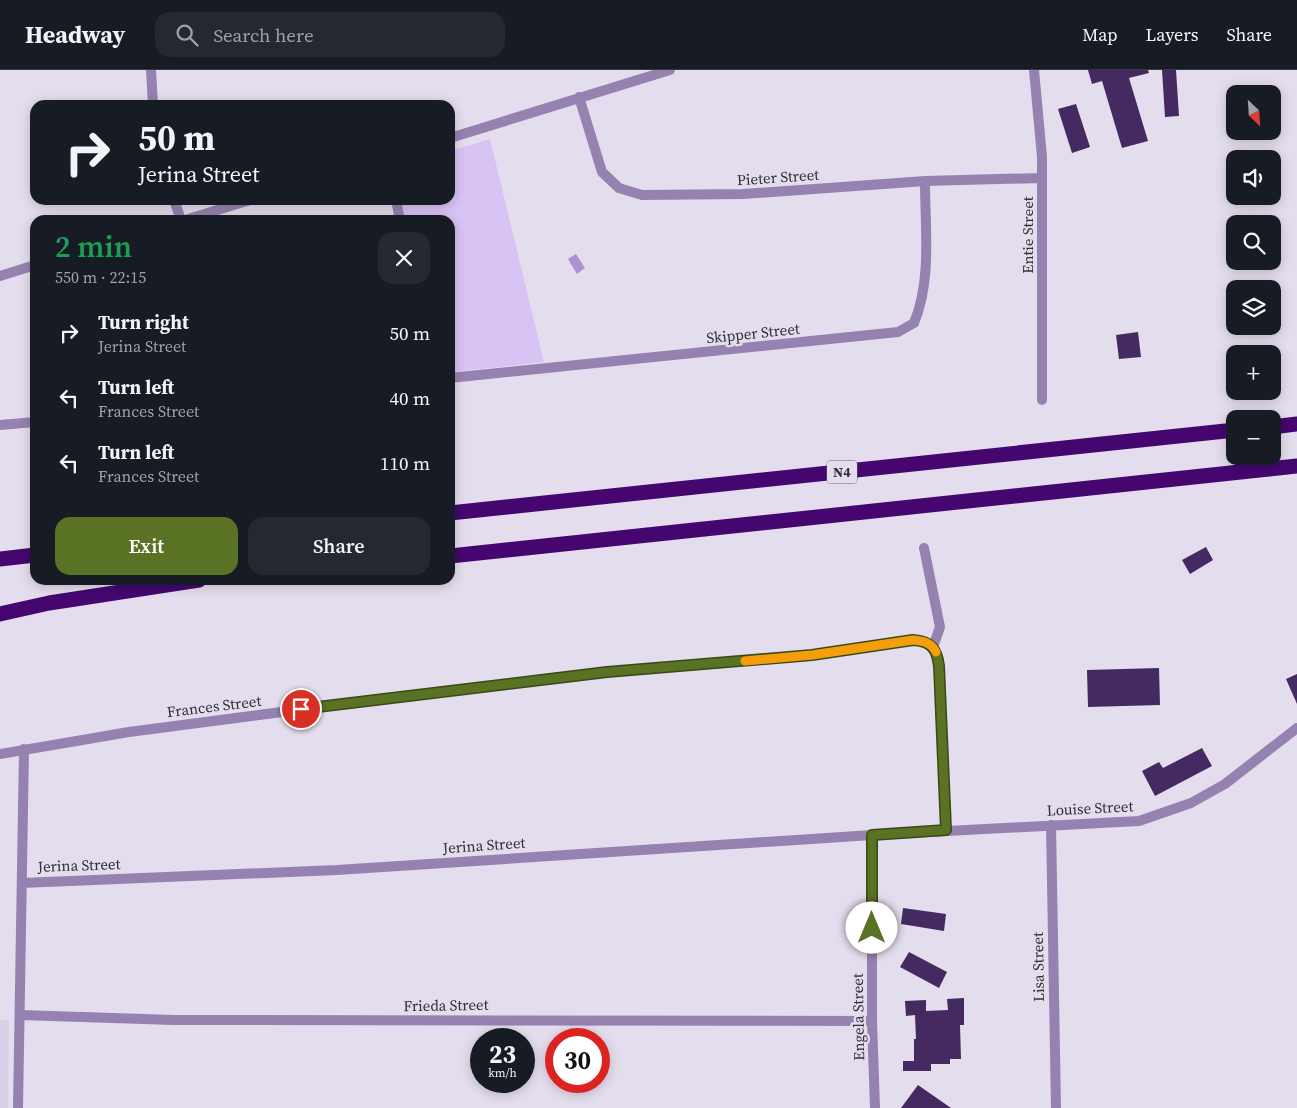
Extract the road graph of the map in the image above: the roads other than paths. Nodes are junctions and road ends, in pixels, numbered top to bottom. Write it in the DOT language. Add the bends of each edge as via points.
graph roads {
  1 [pos="150,70"];
  2 [pos="670,70"];
  3 [pos="1034,70"];
  4 [pos="579,97"];
  5 [pos="153,100"];
  6 [pos="455,136"];
  7 [pos="1041,178"];
  8 [pos="925,181"];
  9 [pos="234,205"];
  10 [pos="201,215"];
  11 [pos="30,267"];
  12 [pos="0,276"];
  13 [pos="455,377"];
  14 [pos="1042,400"];
  15 [pos="30,422"];
  16 [pos="1297,424"];
  17 [pos="0,425"];
  18 [pos="1281,425"];
  19 [pos="1226,431"];
  20 [pos="1297,466"];
  21 [pos="455,512"];
  22 [pos="924,548"];
  23 [pos="455,555"];
  24 [pos="30,556"];
  25 [pos="0,559"];
  26 [pos="166,585"];
  27 [pos="0,614"];
  28 [pos="933,647"];
  29 [pos="1297,728"];
  30 [pos="24,749"];
  31 [pos="0,754"];
  32 [pos="1051,825"];
  33 [pos="946,830"];
  34 [pos="872,835"];
  35 [pos="22,883"];
  36 [pos="20,1015"];
  37 [pos="872,1021"];
  38 [pos="18,1108"];
  39 [pos="875,1108"];
  40 [pos="1056,1108"];
  1 -- 5 [label="street"];
  2 -- 4 [label="street"];
  3 -- 7 [label="street, Entie Street" via="1041,134"];
  4 -- 6 [label="street"];
  4 -- 8 [label="street, Pieter Street" via="602,172 619,188 636,194 743,194"];
  7 -- 8 [label="street, Pieter Street"];
  7 -- 14 [label="street, Entie Street"];
  8 -- 13 [label="street, Skipper Street" via="925,268 921,299 914,323 898,332"];
  9 -- 10 [label="street"];
  11 -- 12 [label="street"];
  15 -- 17 [label="street"];
  16 -- 18 [label="highway"];
  19 -- 21 [label="highway, N4"];
  20 -- 23 [label="highway"];
  22 -- 28 [label="street" via="940,627"];
  24 -- 25 [label="highway"];
  26 -- 27 [label="highway"];
  28 -- 30 [label="street, Frances Street" via="924,641 913,640 812,655 589,674 129,732"];
  28 -- 33 [label="street" via="938,654 939,666"];
  29 -- 32 [label="street, Louise Street" via="1225,784 1192,803 1139,821"];
  30 -- 31 [label="street, Frances Street"];
  30 -- 35 [label="street"];
  32 -- 33 [label="street, Louise Street"];
  32 -- 40 [label="street, Lisa Street"];
  33 -- 34 [label="street, Jerina Street"];
  34 -- 35 [label="street, Jerina Street" via="337,870"];
  34 -- 37 [label="street, Engela Street"];
  35 -- 36 [label="street"];
  36 -- 37 [label="street, Frieda Street" via="174,1020"];
  36 -- 38 [label="street"];
  37 -- 39 [label="street, Engela Street"];
}
